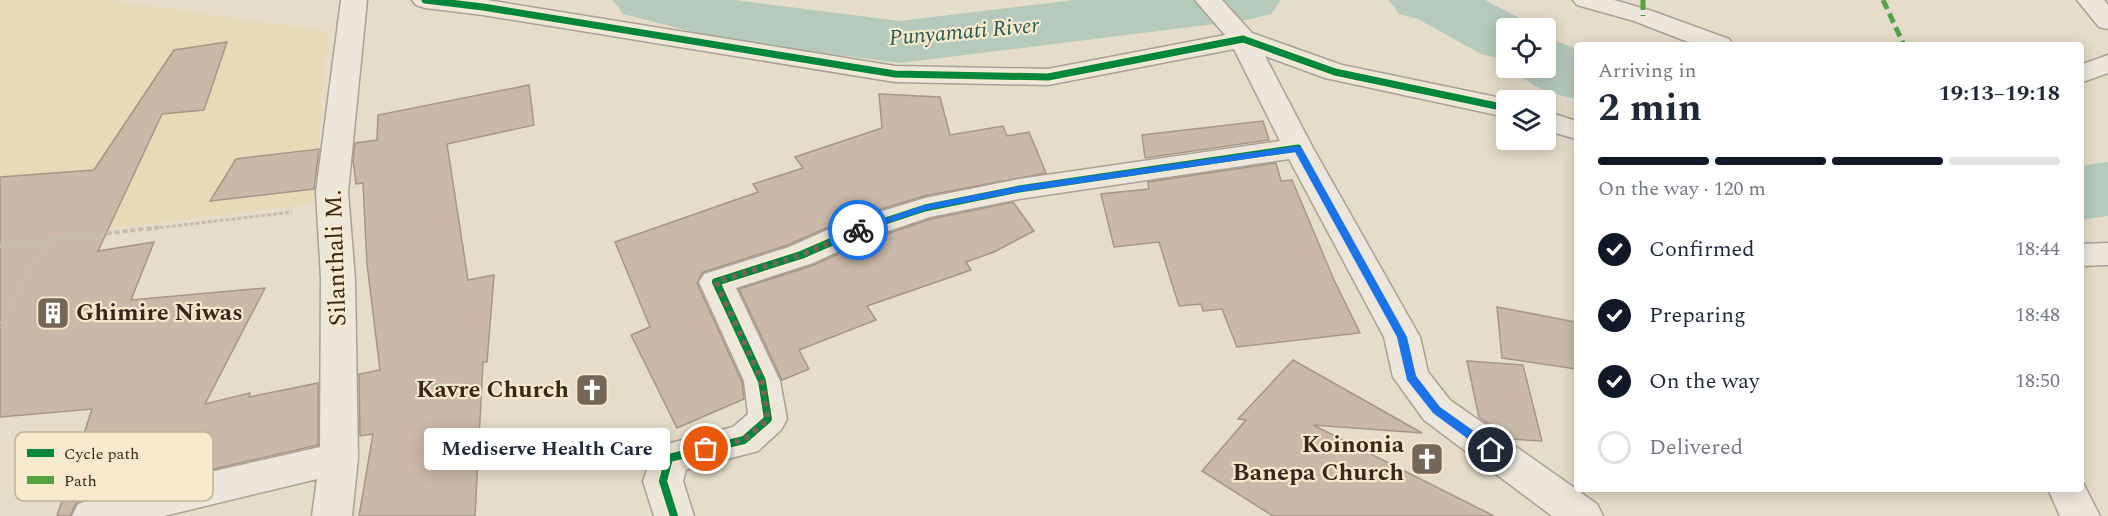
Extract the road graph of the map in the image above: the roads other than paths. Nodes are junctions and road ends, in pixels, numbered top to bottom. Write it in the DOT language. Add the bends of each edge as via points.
graph roads {
  1 [pos="354,0"];
  2 [pos="425,0"];
  3 [pos="1208,0"];
  4 [pos="1586,0"];
  5 [pos="2090,0"];
  6 [pos="2108,21"];
  7 [pos="1244,39"];
  8 [pos="1712,42"];
  9 [pos="2108,63"];
  10 [pos="2084,73"];
  11 [pos="1496,105"];
  12 [pos="1556,124"];
  13 [pos="1574,129"];
  14 [pos="1298,148"];
  15 [pos="2108,254"];
  16 [pos="2084,255"];
  17 [pos="339,458"];
  18 [pos="213,488"];
  19 [pos="2069,492"];
  20 [pos="156,501"];
  21 [pos="92,516"];
  22 [pos="332,516"];
  23 [pos="674,516"];
  24 [pos="1583,516"];
  25 [pos="2079,516"];
  1 -- 17 [label="street, Silanthali M." via="332,192 338,279"];
  2 -- 7 [label="street" via="895,74 1048,77"];
  3 -- 7 [label="street"];
  4 -- 8 [label="street"];
  5 -- 6 [label="street"];
  7 -- 11 [label="street" via="1335,72"];
  7 -- 14 [label="street"];
  9 -- 10 [label="street"];
  12 -- 13 [label="street"];
  14 -- 23 [label="street" via="1019,189 924,208 854,231 801,255 716,282 762,381 768,419 744,440 669,458 663,481"];
  14 -- 24 [label="street" via="1402,337 1411,377 1437,410"];
  15 -- 16 [label="street"];
  17 -- 18 [label="street"];
  17 -- 22 [label="street, Silanthali M."];
  19 -- 25 [label="street"];
  20 -- 21 [label="street"];
}
